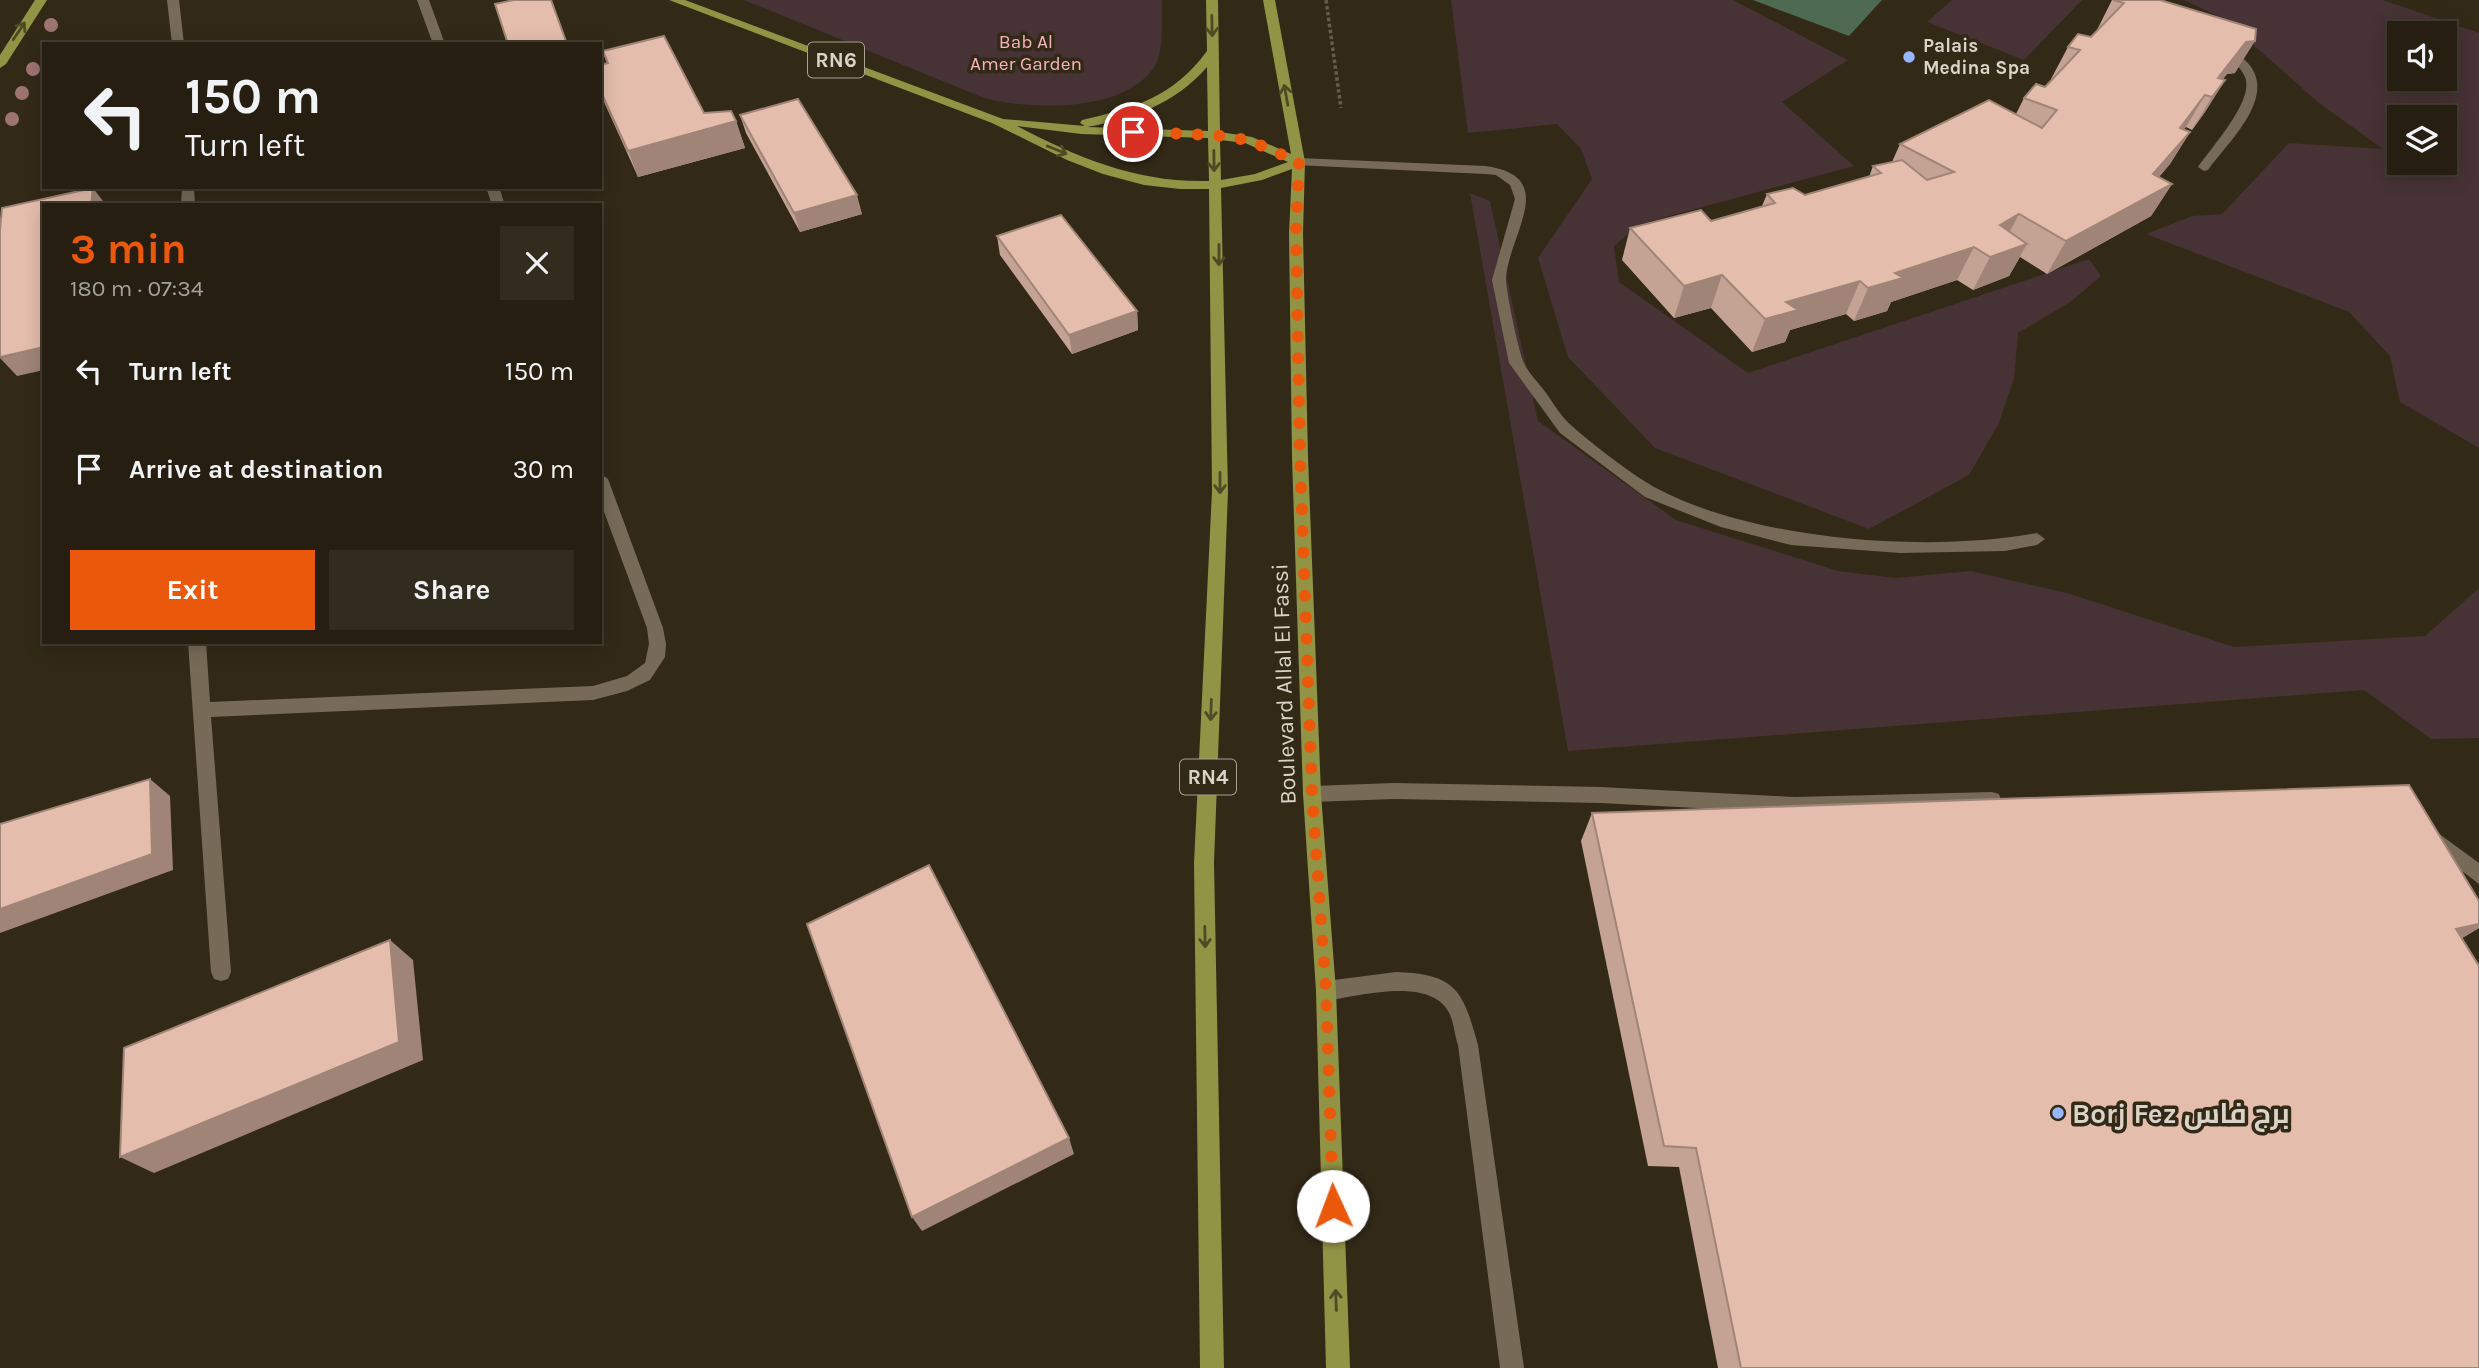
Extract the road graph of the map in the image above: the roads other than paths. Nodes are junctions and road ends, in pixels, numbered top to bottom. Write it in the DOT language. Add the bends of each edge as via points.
graph roads {
  1 [pos="40,0"];
  2 [pos="173,0"];
  3 [pos="423,0"];
  4 [pos="675,0"];
  5 [pos="1212,0"];
  6 [pos="1269,0"];
  7 [pos="2206,38"];
  8 [pos="178,42"];
  9 [pos="438,42"];
  10 [pos="1213,51"];
  11 [pos="0,64"];
  12 [pos="996,120"];
  13 [pos="1055,127"];
  14 [pos="1214,135"];
  15 [pos="1299,162"];
  16 [pos="2204,167"];
  17 [pos="1214,187"];
  18 [pos="602,484"];
  19 [pos="2037,539"];
  20 [pos="197,644"];
  21 [pos="201,710"];
  22 [pos="1312,794"];
  23 [pos="2016,799"];
  24 [pos="2416,825"];
  25 [pos="2479,874"];
  26 [pos="221,972"];
  27 [pos="1326,991"];
  28 [pos="1212,1368"];
  29 [pos="1338,1368"];
  30 [pos="1513,1368"];
  11 -- 1 [label="main road, one-way"];
  2 -- 8 [label="street"];
  3 -- 9 [label="street"];
  4 -- 12 [label="main road, RN6"];
  5 -- 10 [label="main road, one-way"];
  15 -- 6 [label="main road, Boulevard Allal El Fassi, one-way"];
  7 -- 16 [label="street" via="2242,63 2253,81 2253,97"];
  10 -- 13 [label="main road" via="1183,87 1152,103 1092,122"];
  10 -- 14 [label="main road"];
  12 -- 13 [label="main road, RN6"];
  12 -- 17 [label="main road, RN6, one-way" via="1090,164 1179,188"];
  13 -- 14 [label="main road, RN6"];
  14 -- 15 [label="main road, RN6" via="1248,140"];
  14 -- 17 [label="main road, RN4, one-way"];
  15 -- 17 [label="main road, RN6" via="1249,181"];
  15 -- 19 [label="street" via="1485,170 1500,172 1516,183 1521,199 1499,280 1516,363 1564,429 1651,494 1727,523 1791,539 1900,547 2005,545"];
  15 -- 22 [label="main road, Boulevard Allal El Fassi" via="1300,457"];
  17 -- 28 [label="main road, RN4, one-way" via="1220,491 1204,863"];
  18 -- 21 [label="street" via="660,648 649,673 593,693"];
  20 -- 21 [label="street"];
  21 -- 26 [label="street"];
  22 -- 23 [label="street" via="1600,795 1795,805"];
  22 -- 27 [label="main road, Boulevard Allal El Fassi"];
  24 -- 25 [label="street"];
  29 -- 27 [label="main road, Boulevard Allal El Fassi, one-way"];
  27 -- 30 [label="street" via="1419,981 1441,989 1455,1003 1468,1045"];
}
